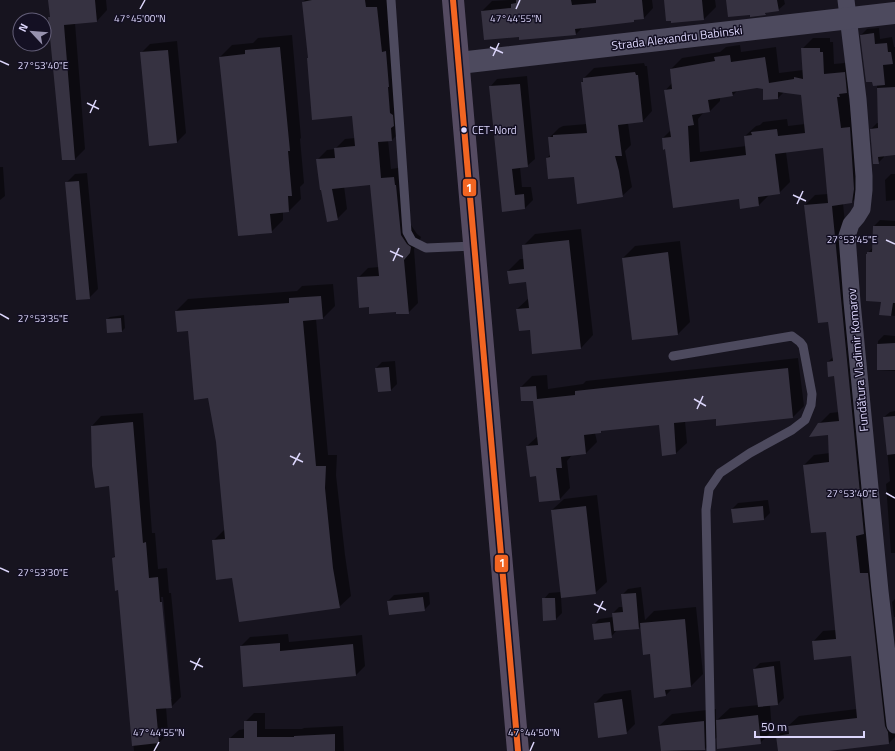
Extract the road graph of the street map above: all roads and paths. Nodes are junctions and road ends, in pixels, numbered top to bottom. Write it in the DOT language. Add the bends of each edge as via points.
graph roads {
  1 [pos="391,0"];
  2 [pos="453,0"];
  3 [pos="847,9"];
  4 [pos="895,13"];
  5 [pos="459,63"];
  6 [pos="474,246"];
  7 [pos="672,356"];
  8 [pos="895,725"];
  9 [pos="518,751"];
  10 [pos="710,751"];
  1 -- 6 [label="lane" via="407,232 412,241 426,248"];
  2 -- 5 [label="main road"];
  3 -- 4 [label="street, Strada Alexandru Babinski"];
  3 -- 5 [label="street, Strada Alexandru Babinski"];
  3 -- 8 [label="street, Fundătura Vladimir Komarov" via="864,176 862,209 851,224 847,236"];
  5 -- 6 [label="main road"];
  6 -- 9 [label="main road"];
  7 -- 10 [label="lane" via="792,336 803,346 812,394 805,420 720,473 709,489 706,510"];
}
